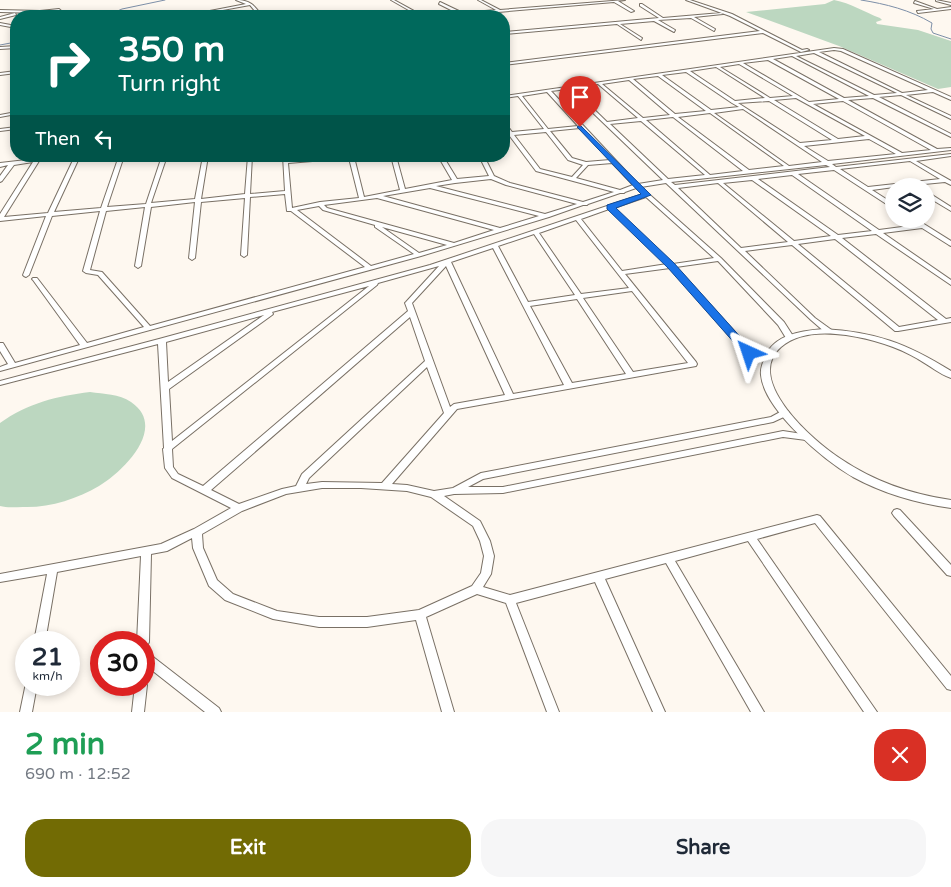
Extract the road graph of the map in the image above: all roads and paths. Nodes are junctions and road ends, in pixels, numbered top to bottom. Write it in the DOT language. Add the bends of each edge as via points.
graph roads {
  1 [pos="237,0"];
  2 [pos="393,0"];
  3 [pos="401,0"];
  4 [pos="479,0"];
  5 [pos="624,0"];
  6 [pos="687,0"];
  7 [pos="937,0"];
  8 [pos="615,1"];
  9 [pos="915,2"];
  10 [pos="440,3"];
  11 [pos="249,4"];
  12 [pos="641,6"];
  13 [pos="942,6"];
  14 [pos="951,6"];
  15 [pos="218,10"];
  16 [pos="254,10"];
  17 [pos="410,10"];
  18 [pos="454,10"];
  19 [pos="496,10"];
  20 [pos="510,10"];
  21 [pos="938,10"];
  22 [pos="632,11"];
  23 [pos="918,12"];
  24 [pos="727,13"];
  25 [pos="690,16"];
  26 [pos="662,19"];
  27 [pos="655,20"];
  28 [pos="617,23"];
  29 [pos="714,30"];
  30 [pos="674,31"];
  31 [pos="510,32"];
  32 [pos="762,32"];
  33 [pos="641,39"];
  34 [pos="815,52"];
  35 [pos="792,55"];
  36 [pos="768,58"];
  37 [pos="510,63"];
  38 [pos="740,63"];
  39 [pos="716,66"];
  40 [pos="686,70"];
  41 [pos="659,74"];
  42 [pos="630,79"];
  43 [pos="598,84"];
  44 [pos="569,88"];
  45 [pos="547,90"];
  46 [pos="933,91"];
  47 [pos="902,94"];
  48 [pos="519,95"];
  49 [pos="510,96"];
  50 [pos="797,97"];
  51 [pos="874,97"];
  52 [pos="951,97"];
  53 [pos="842,99"];
  54 [pos="770,100"];
  55 [pos="734,102"];
  56 [pos="808,103"];
  57 [pos="744,108"];
  58 [pos="709,112"];
  59 [pos="674,116"];
  60 [pos="951,118"];
  61 [pos="642,119"];
  62 [pos="606,123"];
  63 [pos="580,127"];
  64 [pos="546,130"];
  65 [pos="510,133"];
  66 [pos="951,136"];
  67 [pos="871,137"];
  68 [pos="510,138"];
  69 [pos="837,141"];
  70 [pos="799,145"];
  71 [pos="937,151"];
  72 [pos="951,154"];
  73 [pos="902,155"];
  74 [pos="911,160"];
  75 [pos="614,161"];
  76 [pos="20,162"];
  77 [pos="35,162"];
  78 [pos="75,162"];
  79 [pos="120,162"];
  80 [pos="163,162"];
  81 [pos="205,162"];
  82 [pos="250,162"];
  83 [pos="285,162"];
  84 [pos="353,162"];
  85 [pos="395,162"];
  86 [pos="443,162"];
  87 [pos="484,162"];
  88 [pos="826,163"];
  89 [pos="12,164"];
  90 [pos="586,164"];
  91 [pos="0,165"];
  92 [pos="788,167"];
  93 [pos="835,168"];
  94 [pos="748,172"];
  95 [pos="793,173"];
  96 [pos="709,176"];
  97 [pos="492,177"];
  98 [pos="753,178"];
  99 [pos="573,179"];
  100 [pos="0,180"];
  101 [pos="667,180"];
  102 [pos="945,180"];
  103 [pos="455,182"];
  104 [pos="718,182"];
  105 [pos="935,182"];
  106 [pos="951,183"];
  107 [pos="428,186"];
  108 [pos="637,186"];
  109 [pos="673,187"];
  110 [pos="885,187"];
  111 [pos="866,189"];
  112 [pos="403,190"];
  113 [pos="288,192"];
  114 [pos="623,192"];
  115 [pos="647,195"];
  116 [pos="248,196"];
  117 [pos="377,196"];
  118 [pos="362,198"];
  119 [pos="935,199"];
  120 [pos="198,200"];
  121 [pos="885,201"];
  122 [pos="320,204"];
  123 [pos="586,204"];
  124 [pos="148,205"];
  125 [pos="610,207"];
  126 [pos="951,209"];
  127 [pos="103,210"];
  128 [pos="293,210"];
  129 [pos="50,214"];
  130 [pos="548,216"];
  131 [pos="0,219"];
  132 [pos="578,219"];
  133 [pos="371,222"];
  134 [pos="908,228"];
  135 [pos="926,228"];
  136 [pos="502,230"];
  137 [pos="536,232"];
  138 [pos="878,232"];
  139 [pos="951,236"];
  140 [pos="836,237"];
  141 [pos="941,238"];
  142 [pos="792,243"];
  143 [pos="951,244"];
  144 [pos="454,245"];
  145 [pos="495,246"];
  146 [pos="739,250"];
  147 [pos="244,255"];
  148 [pos="419,255"];
  149 [pos="192,258"];
  150 [pos="719,259"];
  151 [pos="447,261"];
  152 [pos="138,266"];
  153 [pos="671,266"];
  154 [pos="370,268"];
  155 [pos="620,273"];
  156 [pos="26,275"];
  157 [pos="35,279"];
  158 [pos="379,281"];
  159 [pos="951,283"];
  160 [pos="633,289"];
  161 [pos="578,297"];
  162 [pos="526,304"];
  163 [pos="276,310"];
  164 [pos="411,312"];
  165 [pos="947,320"];
  166 [pos="149,329"];
  167 [pos="829,331"];
  168 [pos="789,336"];
  169 [pos="162,341"];
  170 [pos="0,345"];
  171 [pos="85,346"];
  172 [pos="749,353"];
  173 [pos="429,360"];
  174 [pos="13,366"];
  175 [pos="0,369"];
  176 [pos="631,375"];
  177 [pos="951,375"];
  178 [pos="0,383"];
  179 [pos="569,386"];
  180 [pos="164,389"];
  181 [pos="510,397"];
  182 [pos="786,413"];
  183 [pos="448,414"];
  184 [pos="806,436"];
  185 [pos="167,449"];
  186 [pos="384,487"];
  187 [pos="299,489"];
  188 [pos="204,491"];
  189 [pos="454,491"];
  190 [pos="434,494"];
  191 [pos="951,504"];
  192 [pos="239,508"];
  193 [pos="896,513"];
  194 [pos="197,532"];
  195 [pos="750,536"];
  196 [pos="146,552"];
  197 [pos="668,558"];
  198 [pos="53,568"];
  199 [pos="951,572"];
  200 [pos="598,576"];
  201 [pos="0,578"];
  202 [pos="476,589"];
  203 [pos="510,600"];
  204 [pos="420,615"];
  205 [pos="41,631"];
  206 [pos="144,631"];
  207 [pos="155,666"];
  208 [pos="951,684"];
  209 [pos="30,696"];
  210 [pos="140,696"];
  211 [pos="26,712"];
  212 [pos="138,712"];
  213 [pos="215,712"];
  214 [pos="448,712"];
  215 [pos="553,712"];
  216 [pos="659,712"];
  217 [pos="758,712"];
  218 [pos="871,712"];
  1 -- 11 [label="street"];
  2 -- 3 [label="street"];
  2 -- 17 [label="street"];
  4 -- 19 [label="street"];
  5 -- 8 [label="street"];
  6 -- 24 [label="street"];
  7 -- 14 [label="street"];
  8 -- 20 [label="street"];
  8 -- 22 [label="street"];
  9 -- 21 [label="street"];
  10 -- 18 [label="street"];
  11 -- 15 [label="street"];
  11 -- 16 [label="street"];
  12 -- 26 [label="street"];
  13 -- 14 [label="street"];
  14 -- 21 [label="street"];
  21 -- 23 [label="street"];
  24 -- 25 [label="street"];
  24 -- 32 [label="street"];
  25 -- 26 [label="street"];
  25 -- 29 [label="street"];
  26 -- 27 [label="street"];
  27 -- 28 [label="street"];
  27 -- 30 [label="street"];
  28 -- 31 [label="street"];
  28 -- 33 [label="street"];
  32 -- 37 [label="street"];
  32 -- 52 [label="street" via="802,51 839,46"];
  34 -- 35 [label="street"];
  34 -- 46 [label="street" via="842,50"];
  34 -- 47 [label="street"];
  35 -- 36 [label="street"];
  35 -- 51 [label="street"];
  36 -- 38 [label="street"];
  36 -- 53 [label="street"];
  38 -- 39 [label="street"];
  38 -- 50 [label="street"];
  39 -- 40 [label="street"];
  39 -- 54 [label="street"];
  40 -- 41 [label="street"];
  40 -- 55 [label="street"];
  41 -- 42 [label="street"];
  41 -- 58 [label="street"];
  42 -- 43 [label="street"];
  42 -- 59 [label="street"];
  43 -- 44 [label="street"];
  43 -- 61 [label="street"];
  44 -- 45 [label="street"];
  44 -- 62 [label="street"];
  45 -- 48 [label="street"];
  45 -- 63 [label="street"];
  46 -- 47 [label="street"];
  46 -- 52 [label="street"];
  47 -- 51 [label="street"];
  47 -- 60 [label="street"];
  48 -- 49 [label="street"];
  48 -- 64 [label="street"];
  50 -- 54 [label="street"];
  50 -- 56 [label="street"];
  51 -- 53 [label="street"];
  51 -- 66 [label="street"];
  53 -- 56 [label="street"];
  53 -- 71 [label="street"];
  54 -- 55 [label="street"];
  54 -- 69 [label="street"];
  55 -- 57 [label="street"];
  56 -- 67 [label="street"];
  57 -- 58 [label="street"];
  57 -- 70 [label="street"];
  58 -- 59 [label="street"];
  58 -- 92 [label="street"];
  59 -- 61 [label="street"];
  59 -- 94 [label="street"];
  61 -- 62 [label="street"];
  61 -- 96 [label="street"];
  62 -- 101 [label="street"];
  63 -- 64 [label="street"];
  63 -- 75 [label="street"];
  64 -- 65 [label="street"];
  64 -- 90 [label="street" via="570,159"];
  67 -- 69 [label="street"];
  67 -- 73 [label="street"];
  68 -- 99 [label="street" via="538,170"];
  69 -- 70 [label="street"];
  70 -- 88 [label="street"];
  71 -- 72 [label="street"];
  71 -- 73 [label="street"];
  72 -- 74 [label="street"];
  73 -- 74 [label="street"];
  73 -- 88 [label="street"];
  74 -- 93 [label="street"];
  74 -- 102 [label="street"];
  75 -- 90 [label="street"];
  75 -- 108 [label="street"];
  76 -- 89 [label="street"];
  77 -- 131 [label="street"];
  78 -- 129 [label="street"];
  79 -- 127 [label="street"];
  80 -- 124 [label="street"];
  81 -- 120 [label="street"];
  82 -- 116 [label="street"];
  83 -- 113 [label="street"];
  84 -- 118 [label="street"];
  85 -- 112 [label="street"];
  86 -- 103 [label="street"];
  87 -- 97 [label="street"];
  88 -- 92 [label="street"];
  88 -- 93 [label="street"];
  89 -- 91 [label="street"];
  89 -- 100 [label="street"];
  90 -- 99 [label="street"];
  92 -- 94 [label="street"];
  93 -- 95 [label="street"];
  93 -- 111 [label="street"];
  94 -- 96 [label="street"];
  95 -- 98 [label="street"];
  95 -- 138 [label="street"];
  96 -- 101 [label="street"];
  97 -- 103 [label="street"];
  97 -- 123 [label="street"];
  98 -- 104 [label="street"];
  98 -- 140 [label="street"];
  99 -- 114 [label="street"];
  101 -- 108 [label="street"];
  101 -- 109 [label="street"];
  102 -- 105 [label="street"];
  102 -- 106 [label="street"];
  103 -- 107 [label="street"];
  104 -- 109 [label="street"];
  104 -- 142 [label="street"];
  107 -- 112 [label="street"];
  107 -- 130 [label="street"];
  108 -- 114 [label="street"];
  108 -- 115 [label="street"];
  109 -- 146 [label="street"];
  110 -- 111 [label="street"];
  111 -- 121 [label="street"];
  112 -- 117 [label="street"];
  113 -- 116 [label="street"];
  113 -- 128 [label="street" via="290,210"];
  114 -- 123 [label="street"];
  115 -- 125 [label="street"];
  115 -- 150 [label="street"];
  116 -- 120 [label="street"];
  116 -- 147 [label="street"];
  117 -- 118 [label="street"];
  117 -- 136 [label="street"];
  118 -- 122 [label="street"];
  119 -- 126 [label="street"];
  120 -- 124 [label="street"];
  120 -- 149 [label="street"];
  122 -- 128 [label="street"];
  122 -- 133 [label="street" via="325,209"];
  123 -- 130 [label="street"];
  124 -- 127 [label="street"];
  124 -- 152 [label="street"];
  125 -- 132 [label="street"];
  125 -- 153 [label="street"];
  127 -- 129 [label="street"];
  127 -- 166 [label="street" via="86,270 100,273"];
  128 -- 154 [label="street"];
  129 -- 131 [label="street"];
  129 -- 156 [label="street"];
  130 -- 136 [label="street"];
  132 -- 137 [label="street"];
  132 -- 155 [label="street"];
  133 -- 144 [label="street"];
  133 -- 148 [label="street"];
  134 -- 138 [label="street"];
  135 -- 141 [label="street"];
  136 -- 144 [label="street"];
  137 -- 145 [label="street"];
  137 -- 161 [label="street"];
  138 -- 140 [label="street"];
  138 -- 159 [label="street"];
  139 -- 141 [label="street"];
  140 -- 142 [label="street"];
  140 -- 165 [label="street"];
  141 -- 143 [label="street"];
  142 -- 146 [label="street"];
  142 -- 165 [label="street" via="898,329"];
  144 -- 148 [label="street"];
  145 -- 151 [label="street"];
  145 -- 162 [label="street"];
  146 -- 167 [label="street"];
  148 -- 154 [label="street"];
  150 -- 153 [label="street"];
  150 -- 168 [label="street"];
  151 -- 158 [label="street"];
  151 -- 164 [label="street" via="408,304"];
  151 -- 181 [label="street"];
  153 -- 155 [label="street"];
  153 -- 172 [label="street"];
  154 -- 166 [label="street"];
  155 -- 160 [label="street"];
  157 -- 171 [label="street"];
  158 -- 163 [label="street"];
  158 -- 185 [label="street"];
  160 -- 161 [label="street"];
  160 -- 176 [label="street" via="693,364"];
  161 -- 162 [label="street"];
  161 -- 176 [label="street"];
  162 -- 179 [label="street"];
  163 -- 169 [label="street"];
  163 -- 180 [label="street"];
  164 -- 173 [label="street"];
  164 -- 188 [label="street"];
  166 -- 171 [label="street"];
  167 -- 168 [label="street"];
  167 -- 177 [label="street" via="882,340 902,347"];
  168 -- 182 [label="street" via="770,354 765,370 770,388"];
  169 -- 178 [label="street"];
  169 -- 180 [label="street"];
  170 -- 174 [label="street"];
  171 -- 174 [label="street"];
  173 -- 183 [label="street"];
  173 -- 187 [label="street" via="305,476"];
  174 -- 175 [label="street"];
  176 -- 179 [label="street"];
  179 -- 181 [label="street"];
  180 -- 185 [label="street"];
  181 -- 183 [label="street" via="454,407"];
  182 -- 184 [label="street"];
  182 -- 189 [label="street" via="773,420 481,476"];
  183 -- 186 [label="street"];
  184 -- 189 [label="street" via="783,434 503,490"];
  184 -- 191 [label="street" via="834,459 880,486 908,496"];
  185 -- 188 [label="street" via="171,473"];
  186 -- 187 [label="street"];
  186 -- 190 [label="street"];
  187 -- 192 [label="street"];
  188 -- 192 [label="street"];
  189 -- 190 [label="street"];
  190 -- 202 [label="street" via="477,524 485,541 489,556 486,574"];
  192 -- 194 [label="street"];
  193 -- 199 [label="street"];
  194 -- 196 [label="street"];
  194 -- 204 [label="street" via="198,548 213,583 229,597 277,616 318,622 367,622"];
  195 -- 197 [label="street"];
  195 -- 208 [label="street" via="817,519"];
  195 -- 218 [label="street"];
  196 -- 198 [label="street"];
  196 -- 206 [label="street"];
  197 -- 200 [label="street"];
  197 -- 217 [label="street"];
  198 -- 201 [label="street"];
  198 -- 205 [label="street"];
  200 -- 203 [label="street"];
  200 -- 216 [label="street"];
  202 -- 203 [label="street"];
  202 -- 204 [label="street"];
  203 -- 215 [label="street"];
  204 -- 214 [label="street"];
  207 -- 213 [label="street"];
  209 -- 211 [label="street"];
  210 -- 212 [label="street"];
}
